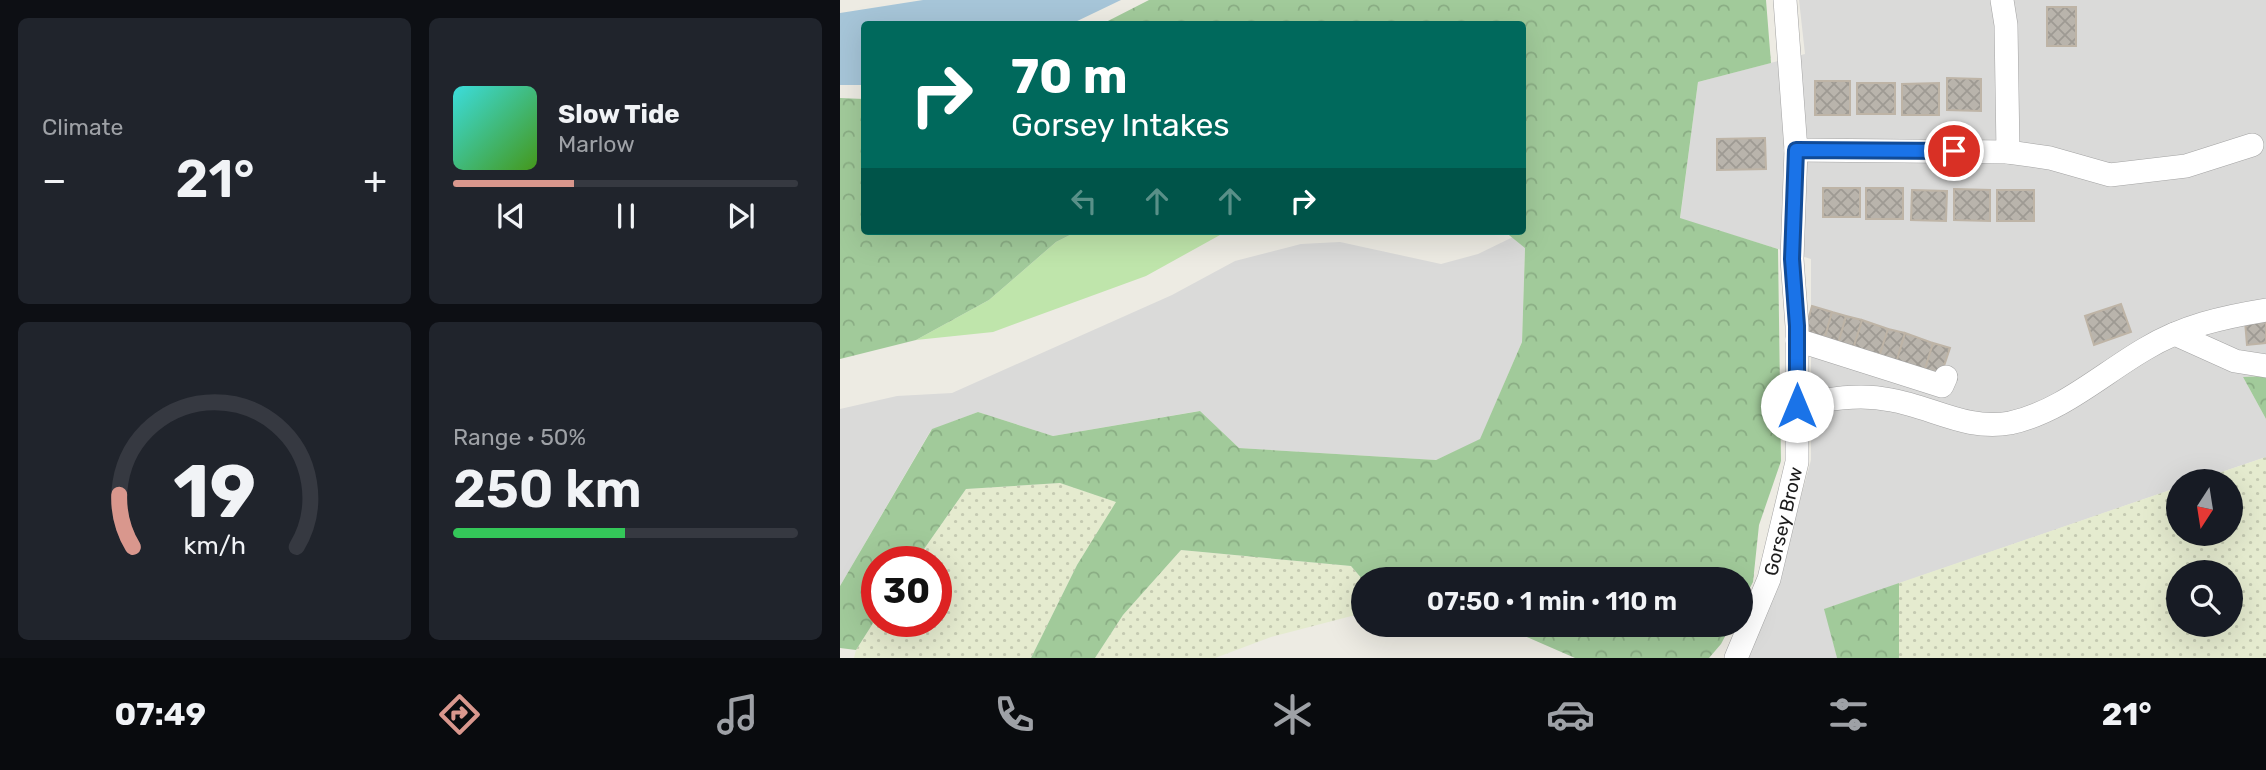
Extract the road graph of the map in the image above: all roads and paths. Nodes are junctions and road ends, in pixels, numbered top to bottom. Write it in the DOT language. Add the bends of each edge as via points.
graph roads {
  1 [pos="1785,0"];
  2 [pos="2002,0"];
  3 [pos="2252,145"];
  4 [pos="1796,150"];
  5 [pos="2008,152"];
  6 [pos="2266,310"];
  7 [pos="2175,334"];
  8 [pos="1797,340"];
  9 [pos="2266,366"];
  10 [pos="1945,377"];
  11 [pos="1797,406"];
  12 [pos="1736,658"];
  1 -- 4 [label="street, Gorsey Brow"];
  2 -- 5 [label="street"];
  3 -- 5 [label="street" via="2186,166 2110,175"];
  4 -- 5 [label="street"];
  4 -- 8 [label="street, Gorsey Brow" via="1792,259"];
  6 -- 7 [label="street" via="2199,322"];
  7 -- 9 [label="street" via="2235,361"];
  7 -- 11 [label="street" via="2057,405 2010,423 1959,421 1893,400 1862,396"];
  8 -- 10 [label="street" via="1942,386"];
  8 -- 11 [label="street, Gorsey Brow"];
  11 -- 12 [label="street, Gorsey Brow" via="1797,462 1769,579"];
}
